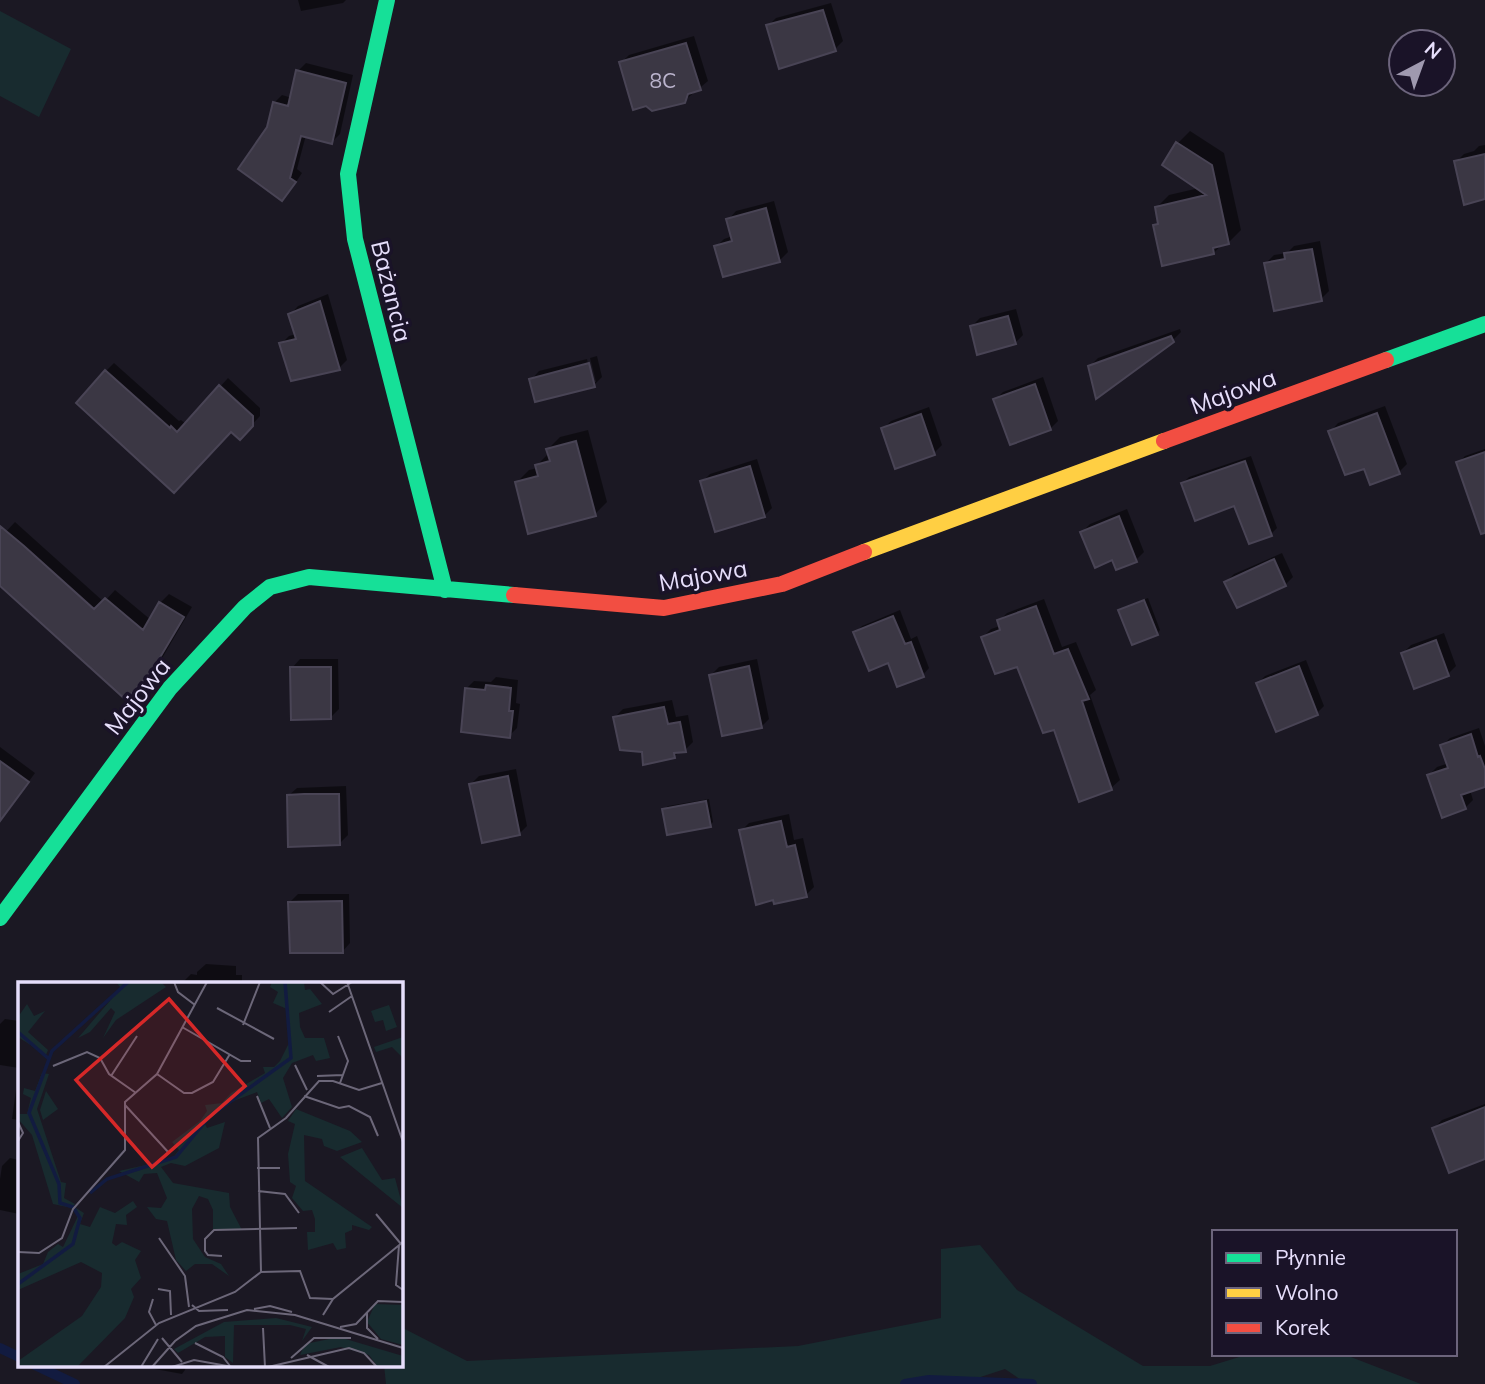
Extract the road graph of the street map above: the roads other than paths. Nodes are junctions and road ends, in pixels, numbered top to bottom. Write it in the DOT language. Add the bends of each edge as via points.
graph roads {
  1 [pos="387,0"];
  2 [pos="1485,324"];
  3 [pos="445,590"];
  4 [pos="0,918"];
  1 -- 3 [label="street, Bażancia" via="348,174 350,208"];
  2 -- 3 [label="street, Majowa" via="782,584 664,608"];
  3 -- 4 [label="street, Majowa" via="309,578 270,587 245,607 170,688"];
}
